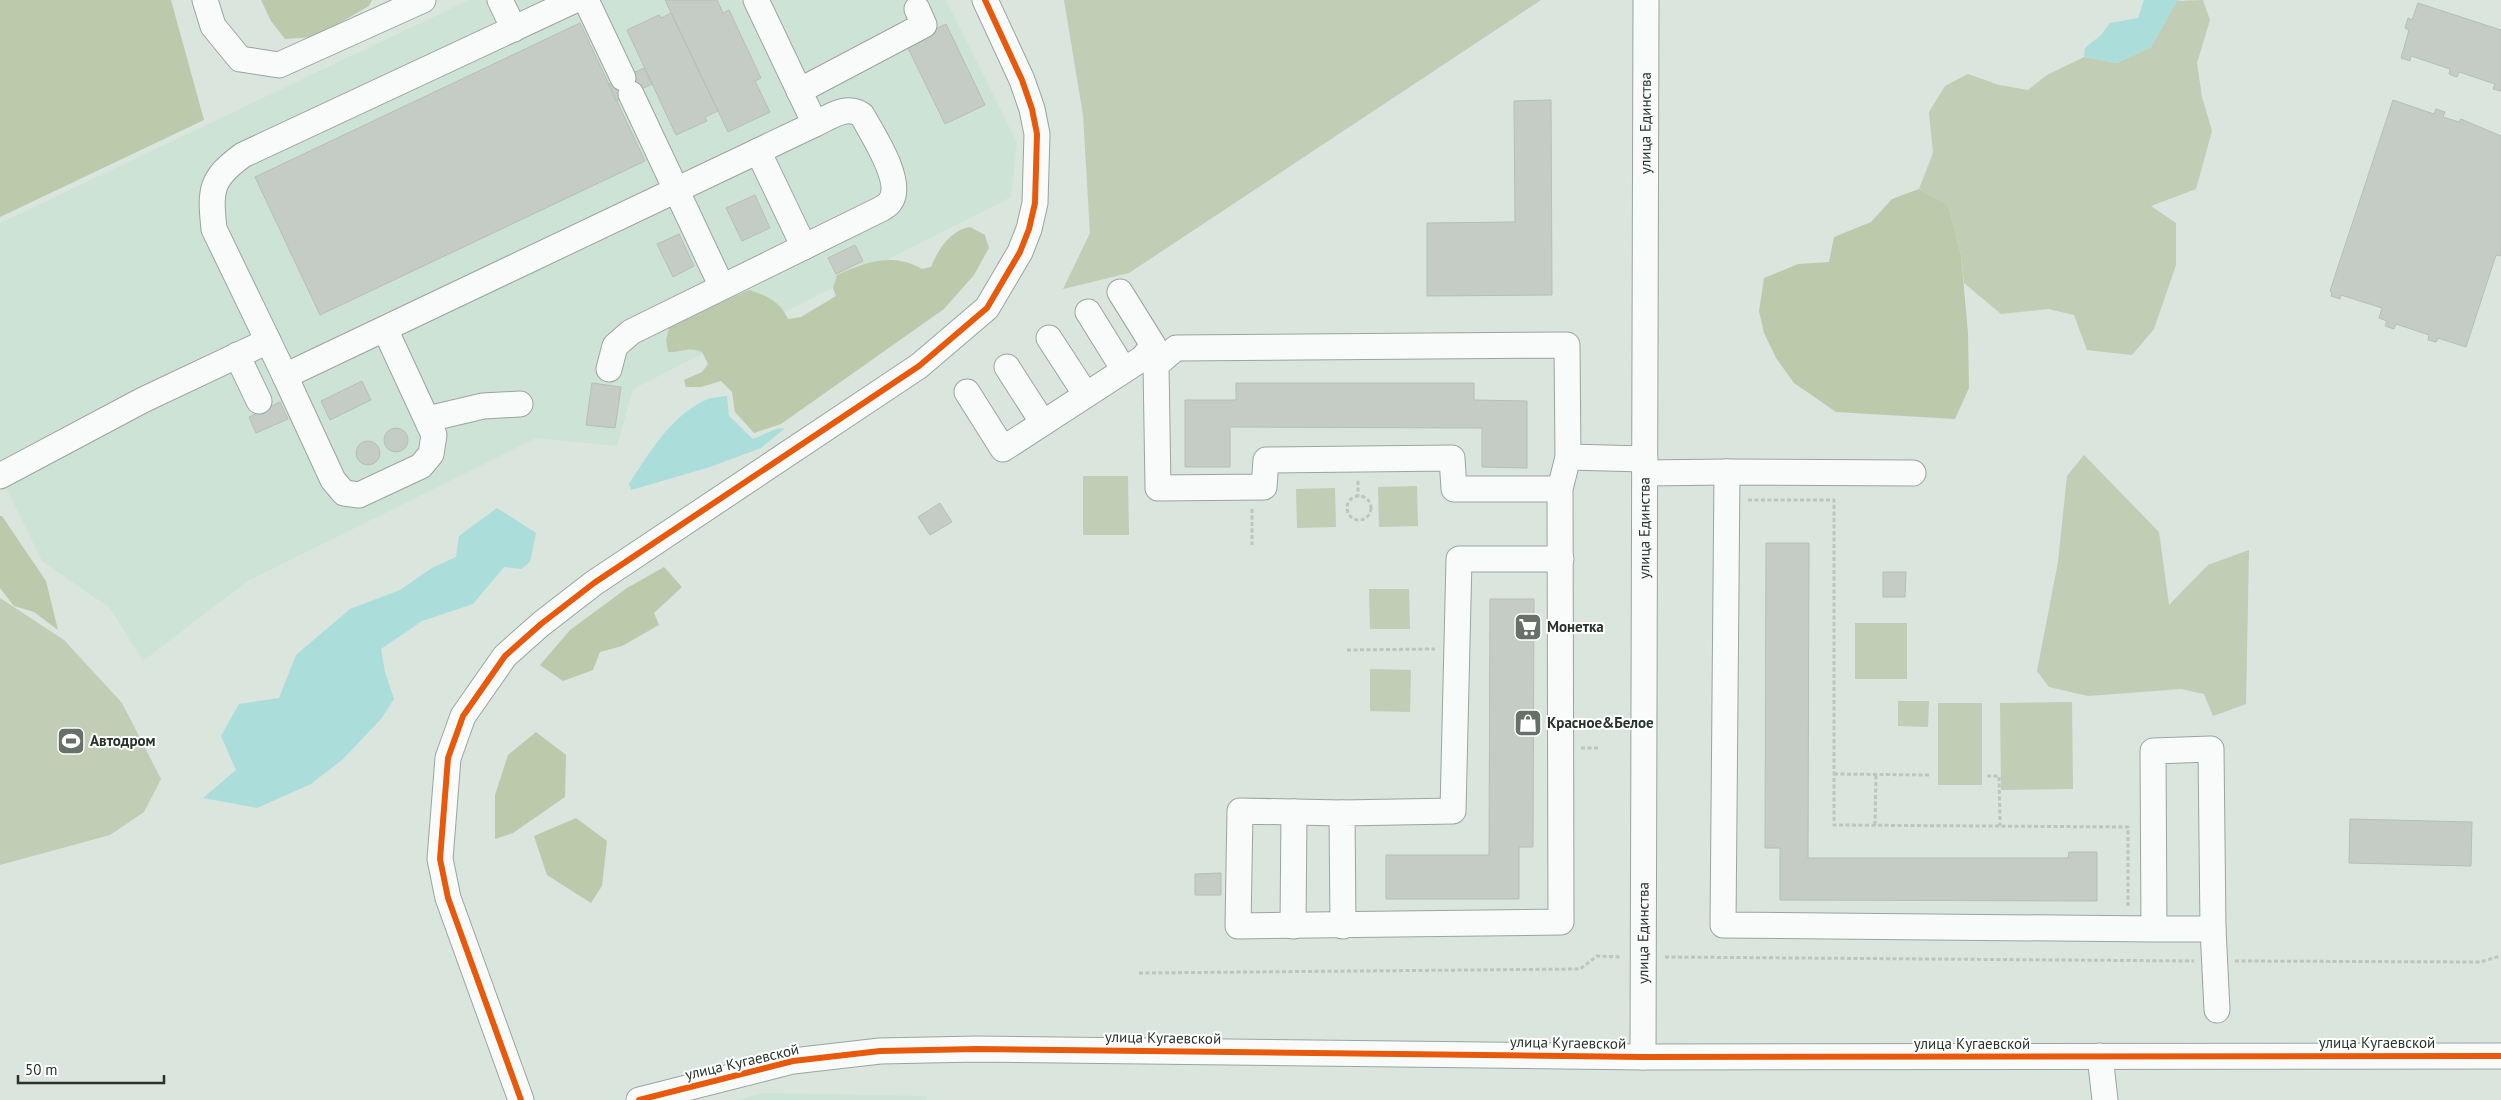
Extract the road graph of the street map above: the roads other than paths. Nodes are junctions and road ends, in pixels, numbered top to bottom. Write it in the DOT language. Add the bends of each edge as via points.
graph roads {
  1 [pos="205,0"];
  2 [pos="423,0"];
  3 [pos="500,0"];
  4 [pos="575,0"];
  5 [pos="586,0"];
  6 [pos="756,0"];
  7 [pos="986,0"];
  8 [pos="1646,0"];
  9 [pos="917,10"];
  10 [pos="514,28"];
  11 [pos="799,92"];
  12 [pos="815,124"];
  13 [pos="758,151"];
  14 [pos="676,190"];
  15 [pos="804,247"];
  16 [pos="722,287"];
  17 [pos="1120,292"];
  18 [pos="1088,312"];
  19 [pos="385,328"];
  20 [pos="1049,338"];
  21 [pos="268,341"];
  22 [pos="237,355"];
  23 [pos="1141,364"];
  24 [pos="1007,367"];
  25 [pos="610,369"];
  26 [pos="285,376"];
  27 [pos="967,392"];
  28 [pos="1086,395"];
  29 [pos="259,401"];
  30 [pos="520,404"];
  31 [pos="428,419"];
  32 [pos="1043,423"];
  33 [pos="1568,457"];
  34 [pos="1645,466"];
  35 [pos="1727,472"];
  36 [pos="1914,473"];
  37 [pos="0,476"];
  38 [pos="1560,488"];
  39 [pos="1561,559"];
  40 [pos="1294,812"];
  41 [pos="1342,813"];
  42 [pos="1293,926"];
  43 [pos="1343,926"];
  44 [pos="2154,929"];
  45 [pos="2213,929"];
  46 [pos="2217,1010"];
  47 [pos="2100,1056"];
  48 [pos="2501,1056"];
  49 [pos="1643,1057"];
  50 [pos="520,1100"];
  51 [pos="639,1100"];
  52 [pos="2105,1100"];
  1 -- 2 [label="street" via="212,26 240,59 279,65"];
  3 -- 10 [label="street"];
  4 -- 10 [label="street"];
  5 -- 14 [label="street"];
  6 -- 11 [label="street"];
  7 -- 50 [label="street" via="1022,80 1037,134 1035,203 1029,229 1020,252 987,308 919,366 594,583 540,624 505,656 463,716 448,758 440,859 448,898"];
  8 -- 34 [label="street, улица Единства"];
  9 -- 11 [label="street" via="924,26"];
  10 -- 21 [label="street" via="242,155 226,167 213,185 214,229"];
  11 -- 12 [label="street"];
  12 -- 13 [label="street"];
  12 -- 15 [label="street" via="843,110 855,110 862,115 894,177 894,191 891,202 881,209"];
  13 -- 14 [label="street"];
  13 -- 15 [label="street"];
  14 -- 16 [label="street"];
  14 -- 19 [label="street"];
  15 -- 16 [label="street"];
  16 -- 25 [label="street" via="631,332 615,346"];
  17 -- 23 [label="street" via="1153,345"];
  18 -- 23 [label="street"];
  19 -- 26 [label="street"];
  19 -- 31 [label="street"];
  20 -- 28 [label="street"];
  21 -- 22 [label="street"];
  21 -- 26 [label="street"];
  22 -- 29 [label="street"];
  22 -- 37 [label="street" via="142,400"];
  23 -- 28 [label="street"];
  23 -- 33 [label="street" via="1176,348 1567,346"];
  23 -- 38 [label="street" via="1158,488 1264,488 1266,460 1452,458 1454,489"];
  24 -- 32 [label="street"];
  26 -- 31 [label="street" via="333,480 344,493 359,495 421,466 431,454 434,435"];
  27 -- 32 [label="street" via="1003,449"];
  28 -- 32 [label="street"];
  30 -- 31 [label="street" via="483,406"];
  33 -- 34 [label="street"];
  33 -- 38 [label="street"];
  34 -- 35 [label="street"];
  34 -- 49 [label="street, улица Единства"];
  35 -- 36 [label="street"];
  35 -- 44 [label="street" via="1723,925"];
  38 -- 39 [label="street"];
  39 -- 41 [label="street" via="1459,559 1453,811"];
  39 -- 43 [label="street" via="1561,922"];
  40 -- 41 [label="street"];
  40 -- 42 [label="street"];
  40 -- 42 [label="street" via="1240,811 1238,926"];
  41 -- 43 [label="street"];
  42 -- 43 [label="street"];
  44 -- 45 [label="street"];
  44 -- 45 [label="street" via="2153,751 2211,749"];
  45 -- 46 [label="street"];
  47 -- 48 [label="street, улица Кугаевской"];
  47 -- 49 [label="street, улица Кугаевской"];
  47 -- 52 [label="street"];
  49 -- 51 [label="street, улица Кугаевской" via="986,1049 880,1051 793,1061"];
}
